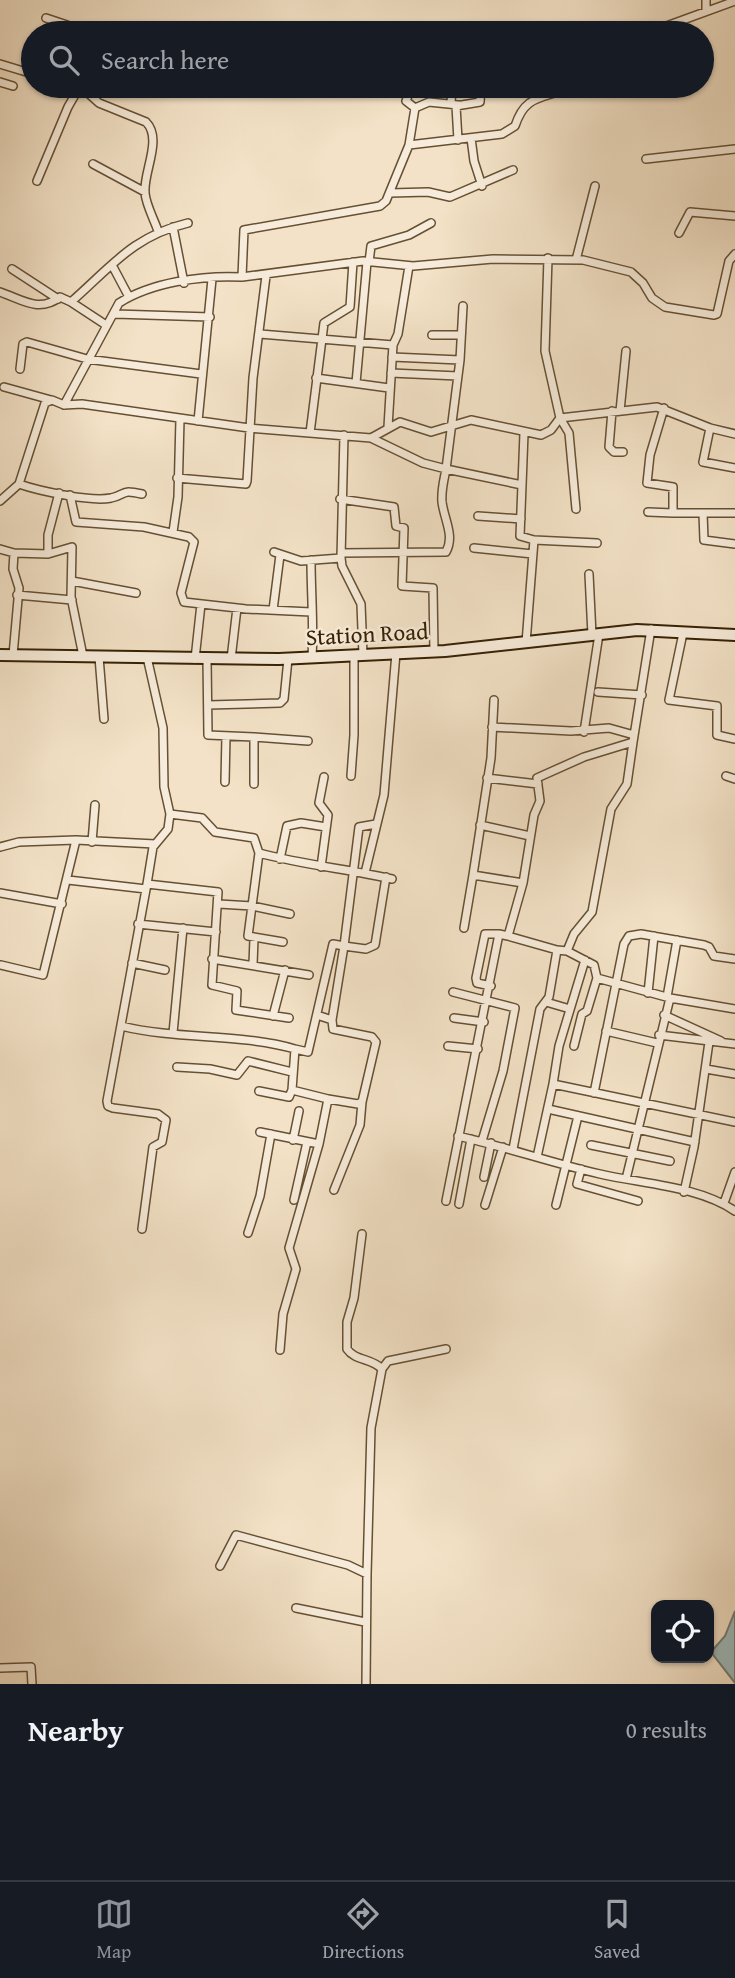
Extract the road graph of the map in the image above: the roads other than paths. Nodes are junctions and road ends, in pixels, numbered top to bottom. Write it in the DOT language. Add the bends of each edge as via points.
graph roads {
  1 [pos="706,0"];
  2 [pos="735,2"];
  3 [pos="706,11"];
  4 [pos="46,18"];
  5 [pos="56,21"];
  6 [pos="680,21"];
  7 [pos="0,64"];
  8 [pos="21,70"];
  9 [pos="0,82"];
  10 [pos="13,86"];
  11 [pos="73,98"];
  12 [pos="93,98"];
  13 [pos="408,98"];
  14 [pos="453,98"];
  15 [pos="480,98"];
  16 [pos="536,98"];
  17 [pos="454,105"];
  18 [pos="415,108"];
  19 [pos="471,138"];
  20 [pos="458,140"];
  21 [pos="409,145"];
  22 [pos="735,149"];
  23 [pos="646,159"];
  24 [pos="93,164"];
  25 [pos="513,170"];
  26 [pos="37,181"];
  27 [pos="482,186"];
  28 [pos="595,186"];
  29 [pos="145,192"];
  30 [pos="390,193"];
  31 [pos="735,216"];
  32 [pos="188,223"];
  33 [pos="431,223"];
  34 [pos="173,227"];
  35 [pos="158,231"];
  36 [pos="679,233"];
  37 [pos="735,254"];
  38 [pos="548,258"];
  39 [pos="576,260"];
  40 [pos="353,262"];
  41 [pos="368,262"];
  42 [pos="112,265"];
  43 [pos="409,265"];
  44 [pos="12,269"];
  45 [pos="266,276"];
  46 [pos="242,277"];
  47 [pos="212,279"];
  48 [pos="184,282"];
  49 [pos="0,292"];
  50 [pos="129,297"];
  51 [pos="58,299"];
  52 [pos="71,302"];
  53 [pos="463,306"];
  54 [pos="115,314"];
  55 [pos="210,317"];
  56 [pos="106,325"];
  57 [pos="260,334"];
  58 [pos="432,335"];
  59 [pos="461,335"];
  60 [pos="322,339"];
  61 [pos="358,342"];
  62 [pos="393,345"];
  63 [pos="626,351"];
  64 [pos="392,357"];
  65 [pos="87,359"];
  66 [pos="460,360"];
  67 [pos="20,369"];
  68 [pos="391,373"];
  69 [pos="201,374"];
  70 [pos="458,376"];
  71 [pos="316,378"];
  72 [pos="356,383"];
  73 [pos="4,387"];
  74 [pos="389,388"];
  75 [pos="51,400"];
  76 [pos="64,405"];
  77 [pos="664,408"];
  78 [pos="616,411"];
  79 [pos="560,418"];
  80 [pos="180,419"];
  81 [pos="198,421"];
  82 [pos="454,426"];
  83 [pos="388,427"];
  84 [pos="249,428"];
  85 [pos="710,428"];
  86 [pos="310,433"];
  87 [pos="524,433"];
  88 [pos="735,434"];
  89 [pos="344,435"];
  90 [pos="371,438"];
  91 [pos="622,452"];
  92 [pos="735,468"];
  93 [pos="446,469"];
  94 [pos="177,478"];
  95 [pos="19,484"];
  96 [pos="522,485"];
  97 [pos="59,494"];
  98 [pos="142,494"];
  99 [pos="71,495"];
  100 [pos="340,499"];
  101 [pos="0,501"];
  102 [pos="576,509"];
  103 [pos="648,512"];
  104 [pos="673,513"];
  105 [pos="703,513"];
  106 [pos="735,513"];
  107 [pos="478,516"];
  108 [pos="521,519"];
  109 [pos="173,532"];
  110 [pos="534,540"];
  111 [pos="597,543"];
  112 [pos="735,544"];
  113 [pos="474,548"];
  114 [pos="0,549"];
  115 [pos="402,552"];
  116 [pos="14,553"];
  117 [pos="48,554"];
  118 [pos="533,554"];
  119 [pos="341,555"];
  120 [pos="311,560"];
  121 [pos="589,574"];
  122 [pos="72,580"];
  123 [pos="136,593"];
  124 [pos="17,595"];
  125 [pos="72,600"];
  126 [pos="201,604"];
  127 [pos="237,608"];
  128 [pos="273,610"];
  129 [pos="311,612"];
  130 [pos="650,629"];
  131 [pos="683,633"];
  132 [pos="596,635"];
  133 [pos="735,635"];
  134 [pos="526,643"];
  135 [pos="434,652"];
  136 [pos="396,653"];
  137 [pos="0,655"];
  138 [pos="13,655"];
  139 [pos="359,655"];
  140 [pos="83,656"];
  141 [pos="99,657"];
  142 [pos="147,657"];
  143 [pos="312,657"];
  144 [pos="201,659"];
  145 [pos="231,659"];
  146 [pos="288,659"];
  147 [pos="598,692"];
  148 [pos="642,695"];
  149 [pos="494,700"];
  150 [pos="208,705"];
  151 [pos="104,719"];
  152 [pos="492,727"];
  153 [pos="584,732"];
  154 [pos="226,736"];
  155 [pos="254,737"];
  156 [pos="735,738"];
  157 [pos="633,739"];
  158 [pos="308,741"];
  159 [pos="351,776"];
  160 [pos="726,776"];
  161 [pos="324,777"];
  162 [pos="487,778"];
  163 [pos="735,779"];
  164 [pos="225,782"];
  165 [pos="254,784"];
  166 [pos="538,784"];
  167 [pos="95,805"];
  168 [pos="170,814"];
  169 [pos="376,824"];
  170 [pos="480,825"];
  171 [pos="326,827"];
  172 [pos="530,836"];
  173 [pos="76,840"];
  174 [pos="92,842"];
  175 [pos="155,844"];
  176 [pos="0,847"];
  177 [pos="259,853"];
  178 [pos="280,859"];
  179 [pos="320,867"];
  180 [pos="354,869"];
  181 [pos="365,873"];
  182 [pos="473,874"];
  183 [pos="68,880"];
  184 [pos="523,883"];
  185 [pos="146,887"];
  186 [pos="0,893"];
  187 [pos="62,904"];
  188 [pos="219,904"];
  189 [pos="253,906"];
  190 [pos="290,914"];
  191 [pos="138,924"];
  192 [pos="183,928"];
  193 [pos="464,928"];
  194 [pos="216,932"];
  195 [pos="499,934"];
  196 [pos="508,936"];
  197 [pos="654,936"];
  198 [pos="254,939"];
  199 [pos="677,940"];
  200 [pos="283,942"];
  201 [pos="344,946"];
  202 [pos="557,950"];
  203 [pos="567,951"];
  204 [pos="212,959"];
  205 [pos="735,959"];
  206 [pos="585,960"];
  207 [pos="132,963"];
  208 [pos="253,964"];
  209 [pos="1,965"];
  210 [pos="165,970"];
  211 [pos="285,970"];
  212 [pos="309,975"];
  213 [pos="597,978"];
  214 [pos="618,982"];
  215 [pos="491,986"];
  216 [pos="453,992"];
  217 [pos="648,993"];
  218 [pos="669,998"];
  219 [pos="488,999"];
  220 [pos="546,1002"];
  221 [pos="570,1009"];
  222 [pos="735,1009"];
  223 [pos="317,1015"];
  224 [pos="664,1015"];
  225 [pos="273,1016"];
  226 [pos="289,1018"];
  227 [pos="454,1018"];
  228 [pos="332,1020"];
  229 [pos="484,1022"];
  230 [pos="121,1026"];
  231 [pos="606,1031"];
  232 [pos="173,1033"];
  233 [pos="658,1039"];
  234 [pos="709,1041"];
  235 [pos="731,1044"];
  236 [pos="449,1046"];
  237 [pos="574,1046"];
  238 [pos="295,1049"];
  239 [pos="478,1049"];
  240 [pos="177,1068"];
  241 [pos="706,1069"];
  242 [pos="292,1072"];
  243 [pos="735,1074"];
  244 [pos="553,1084"];
  245 [pos="292,1090"];
  246 [pos="258,1091"];
  247 [pos="594,1093"];
  248 [pos="328,1099"];
  249 [pos="362,1102"];
  250 [pos="643,1102"];
  251 [pos="548,1109"];
  252 [pos="299,1111"];
  253 [pos="698,1114"];
  254 [pos="578,1116"];
  255 [pos="735,1122"];
  256 [pos="638,1130"];
  257 [pos="260,1132"];
  258 [pos="271,1134"];
  259 [pos="458,1136"];
  260 [pos="471,1139"];
  261 [pos="293,1140"];
  262 [pos="482,1141"];
  263 [pos="307,1142"];
  264 [pos="695,1142"];
  265 [pos="491,1143"];
  266 [pos="319,1144"];
  267 [pos="590,1145"];
  268 [pos="503,1147"];
  269 [pos="513,1149"];
  270 [pos="632,1155"];
  271 [pos="537,1157"];
  272 [pos="670,1161"];
  273 [pos="566,1165"];
  274 [pos="581,1169"];
  275 [pos="484,1177"];
  276 [pos="734,1178"];
  277 [pos="626,1179"];
  278 [pos="334,1190"];
  279 [pos="684,1192"];
  280 [pos="294,1199"];
  281 [pos="446,1201"];
  282 [pos="638,1202"];
  283 [pos="724,1203"];
  284 [pos="459,1204"];
  285 [pos="485,1205"];
  286 [pos="556,1205"];
  287 [pos="735,1211"];
  288 [pos="142,1229"];
  289 [pos="248,1233"];
  290 [pos="362,1234"];
  291 [pos="446,1349"];
  292 [pos="280,1350"];
  293 [pos="382,1369"];
  294 [pos="220,1566"];
  295 [pos="367,1574"];
  296 [pos="296,1608"];
  297 [pos="365,1622"];
  298 [pos="0,1668"];
  299 [pos="33,1684"];
  300 [pos="366,1684"];
  1 -- 3 [label="street"];
  2 -- 3 [label="street"];
  3 -- 6 [label="street"];
  4 -- 5 [label="street"];
  7 -- 8 [label="street"];
  9 -- 10 [label="street"];
  11 -- 26 [label="street"];
  12 -- 29 [label="street" via="149,124 153,138"];
  13 -- 18 [label="street" via="406,104"];
  14 -- 17 [label="street"];
  15 -- 17 [label="street" via="480,103"];
  16 -- 19 [label="street" via="520,110 515,126 502,134"];
  17 -- 18 [label="street" via="429,103"];
  17 -- 20 [label="street"];
  18 -- 21 [label="street"];
  19 -- 20 [label="street"];
  19 -- 27 [label="street"];
  20 -- 21 [label="street"];
  21 -- 30 [label="street"];
  22 -- 23 [label="street"];
  24 -- 29 [label="street"];
  25 -- 27 [label="street"];
  27 -- 30 [label="street" via="450,197 428,192"];
  28 -- 39 [label="street"];
  29 -- 35 [label="street"];
  30 -- 46 [label="street" via="377,207 244,230"];
  31 -- 36 [label="street" via="688,212"];
  32 -- 34 [label="street"];
  33 -- 41 [label="street" via="371,246"];
  34 -- 35 [label="street"];
  34 -- 48 [label="street"];
  35 -- 42 [label="street"];
  37 -- 39 [label="street" via="714,315 665,307 631,272"];
  38 -- 39 [label="street"];
  38 -- 43 [label="street"];
  38 -- 79 [label="street" via="545,351"];
  40 -- 41 [label="street"];
  40 -- 45 [label="street"];
  40 -- 60 [label="street" via="350,307 326,320"];
  41 -- 43 [label="street"];
  41 -- 61 [label="street"];
  42 -- 50 [label="street"];
  42 -- 52 [label="street"];
  43 -- 62 [label="street"];
  44 -- 51 [label="street"];
  45 -- 46 [label="street"];
  45 -- 57 [label="street"];
  46 -- 47 [label="street"];
  47 -- 48 [label="street"];
  47 -- 55 [label="street"];
  48 -- 50 [label="street"];
  49 -- 51 [label="street" via="40,306"];
  50 -- 54 [label="street" via="119,303"];
  51 -- 52 [label="street"];
  52 -- 56 [label="street"];
  53 -- 59 [label="street"];
  54 -- 55 [label="street"];
  54 -- 56 [label="street"];
  55 -- 69 [label="street"];
  56 -- 65 [label="street"];
  57 -- 60 [label="street"];
  57 -- 84 [label="street"];
  58 -- 59 [label="street"];
  59 -- 66 [label="street"];
  60 -- 61 [label="street"];
  60 -- 71 [label="street"];
  61 -- 62 [label="street"];
  61 -- 72 [label="street"];
  62 -- 64 [label="street"];
  63 -- 78 [label="street"];
  64 -- 66 [label="street"];
  64 -- 68 [label="street"];
  65 -- 67 [label="street" via="25,342"];
  65 -- 69 [label="street"];
  65 -- 76 [label="street"];
  66 -- 70 [label="street"];
  68 -- 70 [label="street"];
  68 -- 74 [label="street"];
  69 -- 81 [label="street"];
  70 -- 82 [label="street"];
  71 -- 72 [label="street"];
  71 -- 86 [label="street"];
  72 -- 74 [label="street"];
  73 -- 75 [label="street"];
  74 -- 83 [label="street"];
  75 -- 76 [label="street"];
  75 -- 95 [label="street" via="45,403"];
  76 -- 80 [label="street"];
  77 -- 78 [label="street"];
  77 -- 85 [label="street"];
  77 -- 104 [label="street" via="646,481 673,487"];
  78 -- 79 [label="street"];
  78 -- 91 [label="street" via="608,447"];
  79 -- 87 [label="street" via="548,433"];
  79 -- 102 [label="street" via="571,440"];
  80 -- 81 [label="street"];
  80 -- 94 [label="street"];
  81 -- 84 [label="street"];
  82 -- 83 [label="street" via="431,432 400,422"];
  82 -- 87 [label="street" via="471,421"];
  82 -- 93 [label="street"];
  83 -- 90 [label="street"];
  84 -- 86 [label="street"];
  84 -- 94 [label="street" via="246,484"];
  85 -- 88 [label="street"];
  85 -- 92 [label="street" via="703,462"];
  86 -- 89 [label="street"];
  87 -- 96 [label="street"];
  89 -- 90 [label="street"];
  89 -- 100 [label="street"];
  90 -- 93 [label="street"];
  93 -- 96 [label="street"];
  93 -- 115 [label="street" via="442,501 449,547 446,552"];
  94 -- 109 [label="street"];
  95 -- 97 [label="street"];
  95 -- 101 [label="street"];
  96 -- 108 [label="street"];
  97 -- 99 [label="street"];
  97 -- 117 [label="street"];
  98 -- 99 [label="street" via="127,491 108,498"];
  99 -- 109 [label="street" via="76,522"];
  100 -- 115 [label="street" via="394,507 396,526 404,528"];
  100 -- 119 [label="street"];
  103 -- 104 [label="street"];
  104 -- 105 [label="street"];
  105 -- 106 [label="street"];
  105 -- 112 [label="street" via="704,540"];
  107 -- 108 [label="street"];
  108 -- 110 [label="street" via="520,536"];
  109 -- 126 [label="street" via="194,541 181,600"];
  110 -- 111 [label="street"];
  110 -- 118 [label="street"];
  113 -- 118 [label="street"];
  114 -- 116 [label="street"];
  115 -- 119 [label="street"];
  115 -- 135 [label="street" via="404,588 433,588"];
  116 -- 117 [label="street"];
  116 -- 124 [label="street"];
  117 -- 122 [label="street" via="72,547"];
  118 -- 134 [label="street"];
  119 -- 120 [label="street"];
  119 -- 139 [label="street" via="361,604"];
  120 -- 128 [label="street" via="277,554"];
  120 -- 129 [label="street"];
  121 -- 132 [label="street"];
  122 -- 123 [label="street"];
  122 -- 125 [label="street"];
  124 -- 125 [label="street"];
  124 -- 138 [label="street"];
  125 -- 140 [label="street"];
  126 -- 127 [label="street"];
  126 -- 144 [label="street"];
  127 -- 128 [label="street"];
  127 -- 145 [label="street"];
  128 -- 129 [label="street"];
  129 -- 143 [label="street"];
  130 -- 131 [label="main road, Station Road"];
  130 -- 132 [label="main road, Station Road"];
  130 -- 148 [label="street"];
  131 -- 133 [label="main road, Station Road"];
  131 -- 156 [label="street" via="669,700 717,706 717,735"];
  132 -- 134 [label="main road, Station Road"];
  132 -- 153 [label="street"];
  134 -- 135 [label="main road, Station Road"];
  135 -- 136 [label="main road, Station Road"];
  136 -- 139 [label="main road, Station Road"];
  136 -- 169 [label="street" via="384,795"];
  137 -- 138 [label="main road, Station Road"];
  138 -- 140 [label="main road, Station Road"];
  139 -- 143 [label="main road, Station Road"];
  139 -- 159 [label="street"];
  140 -- 141 [label="main road, Station Road"];
  141 -- 142 [label="main road, Station Road"];
  141 -- 151 [label="street"];
  142 -- 144 [label="main road, Station Road"];
  142 -- 168 [label="street" via="163,728 164,787"];
  143 -- 146 [label="main road, Station Road"];
  144 -- 145 [label="main road, Station Road"];
  144 -- 150 [label="street"];
  145 -- 146 [label="main road, Station Road"];
  146 -- 150 [label="street" via="280,703"];
  147 -- 148 [label="street"];
  148 -- 157 [label="street"];
  149 -- 152 [label="street"];
  150 -- 154 [label="street" via="208,735"];
  152 -- 153 [label="street"];
  152 -- 162 [label="street"];
  153 -- 157 [label="street" via="608,728"];
  154 -- 155 [label="street"];
  154 -- 164 [label="street"];
  155 -- 158 [label="street"];
  155 -- 165 [label="street"];
  157 -- 166 [label="street" via="539,775"];
  157 -- 203 [label="street" via="627,785 611,808 592,912"];
  160 -- 163 [label="street"];
  161 -- 171 [label="street" via="319,803 328,812"];
  162 -- 166 [label="street"];
  162 -- 170 [label="street"];
  166 -- 172 [label="street" via="540,801"];
  167 -- 174 [label="street"];
  168 -- 175 [label="street" via="168,829"];
  168 -- 177 [label="street" via="202,818 215,832 254,838"];
  169 -- 180 [label="street" via="359,827"];
  169 -- 181 [label="street"];
  170 -- 172 [label="street"];
  170 -- 182 [label="street"];
  171 -- 178 [label="street" via="287,826"];
  171 -- 179 [label="street"];
  172 -- 184 [label="street"];
  173 -- 174 [label="street"];
  173 -- 176 [label="street"];
  173 -- 183 [label="street"];
  174 -- 175 [label="street"];
  175 -- 185 [label="street"];
  177 -- 178 [label="street"];
  177 -- 189 [label="street"];
  178 -- 179 [label="street"];
  179 -- 180 [label="street"];
  180 -- 181 [label="street"];
  180 -- 201 [label="street"];
  181 -- 201 [label="street" via="389,878 375,945 366,949"];
  182 -- 184 [label="street"];
  182 -- 193 [label="street"];
  183 -- 185 [label="street"];
  183 -- 187 [label="street"];
  184 -- 196 [label="street"];
  185 -- 188 [label="street" via="216,891"];
  185 -- 191 [label="street"];
  186 -- 187 [label="street"];
  187 -- 209 [label="street" via="43,975"];
  188 -- 189 [label="street"];
  188 -- 194 [label="street"];
  189 -- 190 [label="street"];
  189 -- 198 [label="street" via="248,936"];
  191 -- 192 [label="street"];
  191 -- 207 [label="street"];
  192 -- 194 [label="street"];
  192 -- 232 [label="street"];
  194 -- 204 [label="street"];
  195 -- 196 [label="street"];
  195 -- 215 [label="street"];
  195 -- 215 [label="street" via="485,934 475,978 477,983"];
  196 -- 202 [label="street"];
  197 -- 199 [label="street"];
  197 -- 214 [label="street" via="633,935 626,940"];
  197 -- 217 [label="street"];
  198 -- 200 [label="street"];
  198 -- 208 [label="street"];
  199 -- 205 [label="street" via="708,946 714,956"];
  199 -- 218 [label="street"];
  201 -- 223 [label="street" via="333,944"];
  201 -- 228 [label="street"];
  202 -- 203 [label="street"];
  202 -- 220 [label="street"];
  203 -- 206 [label="street"];
  204 -- 208 [label="street"];
  204 -- 225 [label="street" via="212,985 237,991 236,1010"];
  206 -- 213 [label="street" via="596,967"];
  206 -- 221 [label="street"];
  207 -- 210 [label="street"];
  207 -- 230 [label="street"];
  208 -- 211 [label="street"];
  211 -- 212 [label="street"];
  211 -- 225 [label="street"];
  213 -- 214 [label="street"];
  213 -- 237 [label="street"];
  214 -- 217 [label="street"];
  214 -- 231 [label="street"];
  215 -- 219 [label="street"];
  216 -- 219 [label="street"];
  217 -- 218 [label="street"];
  218 -- 222 [label="street"];
  218 -- 224 [label="street"];
  219 -- 229 [label="street"];
  219 -- 262 [label="street" via="512,1005 515,1011"];
  220 -- 221 [label="street"];
  220 -- 269 [label="street" via="540,1009"];
  221 -- 244 [label="street"];
  223 -- 228 [label="street"];
  223 -- 238 [label="street" via="308,1052"];
  224 -- 233 [label="street"];
  224 -- 235 [label="street"];
  225 -- 226 [label="street"];
  227 -- 229 [label="street"];
  228 -- 249 [label="street" via="335,1030 375,1038"];
  229 -- 239 [label="street"];
  230 -- 232 [label="street"];
  230 -- 288 [label="street" via="107,1105 163,1115 166,1120 162,1142 153,1147"];
  231 -- 233 [label="street"];
  231 -- 247 [label="street"];
  232 -- 238 [label="street" via="262,1041"];
  233 -- 234 [label="street"];
  233 -- 250 [label="street"];
  234 -- 235 [label="street"];
  234 -- 241 [label="street"];
  236 -- 239 [label="street"];
  238 -- 242 [label="street"];
  239 -- 259 [label="street"];
  240 -- 242 [label="street" via="237,1075 248,1061"];
  241 -- 243 [label="street"];
  241 -- 253 [label="street"];
  242 -- 245 [label="street"];
  244 -- 247 [label="street"];
  244 -- 251 [label="street"];
  245 -- 246 [label="street" via="286,1097"];
  245 -- 248 [label="street"];
  247 -- 250 [label="street"];
  248 -- 249 [label="street"];
  248 -- 266 [label="street"];
  249 -- 278 [label="street" via="360,1125"];
  250 -- 253 [label="street"];
  250 -- 256 [label="street"];
  251 -- 254 [label="street"];
  251 -- 271 [label="street"];
  252 -- 261 [label="street"];
  253 -- 255 [label="street"];
  253 -- 264 [label="street"];
  254 -- 256 [label="street"];
  254 -- 273 [label="street"];
  256 -- 264 [label="street"];
  256 -- 270 [label="street"];
  257 -- 258 [label="street"];
  258 -- 261 [label="street"];
  258 -- 289 [label="street"];
  259 -- 260 [label="street"];
  259 -- 281 [label="street"];
  260 -- 262 [label="street"];
  260 -- 284 [label="street"];
  261 -- 263 [label="street"];
  262 -- 265 [label="street"];
  263 -- 266 [label="street"];
  263 -- 280 [label="street"];
  264 -- 279 [label="street"];
  265 -- 268 [label="street"];
  265 -- 275 [label="street"];
  266 -- 292 [label="street" via="288,1251 296,1269 283,1314"];
  267 -- 270 [label="street"];
  268 -- 269 [label="street"];
  268 -- 285 [label="street"];
  269 -- 271 [label="street"];
  270 -- 272 [label="street"];
  270 -- 277 [label="street"];
  271 -- 273 [label="street"];
  273 -- 274 [label="street"];
  273 -- 286 [label="street"];
  274 -- 277 [label="street"];
  274 -- 282 [label="street" via="577,1184"];
  276 -- 283 [label="street"];
  277 -- 279 [label="street"];
  279 -- 283 [label="street"];
  283 -- 287 [label="street"];
  290 -- 293 [label="street" via="347,1349"];
  291 -- 293 [label="street" via="388,1361"];
  293 -- 295 [label="street" via="371,1428"];
  294 -- 295 [label="street" via="236,1535"];
  295 -- 297 [label="street"];
  296 -- 297 [label="street"];
  297 -- 300 [label="street"];
  298 -- 299 [label="street" via="31,1667"];
}
